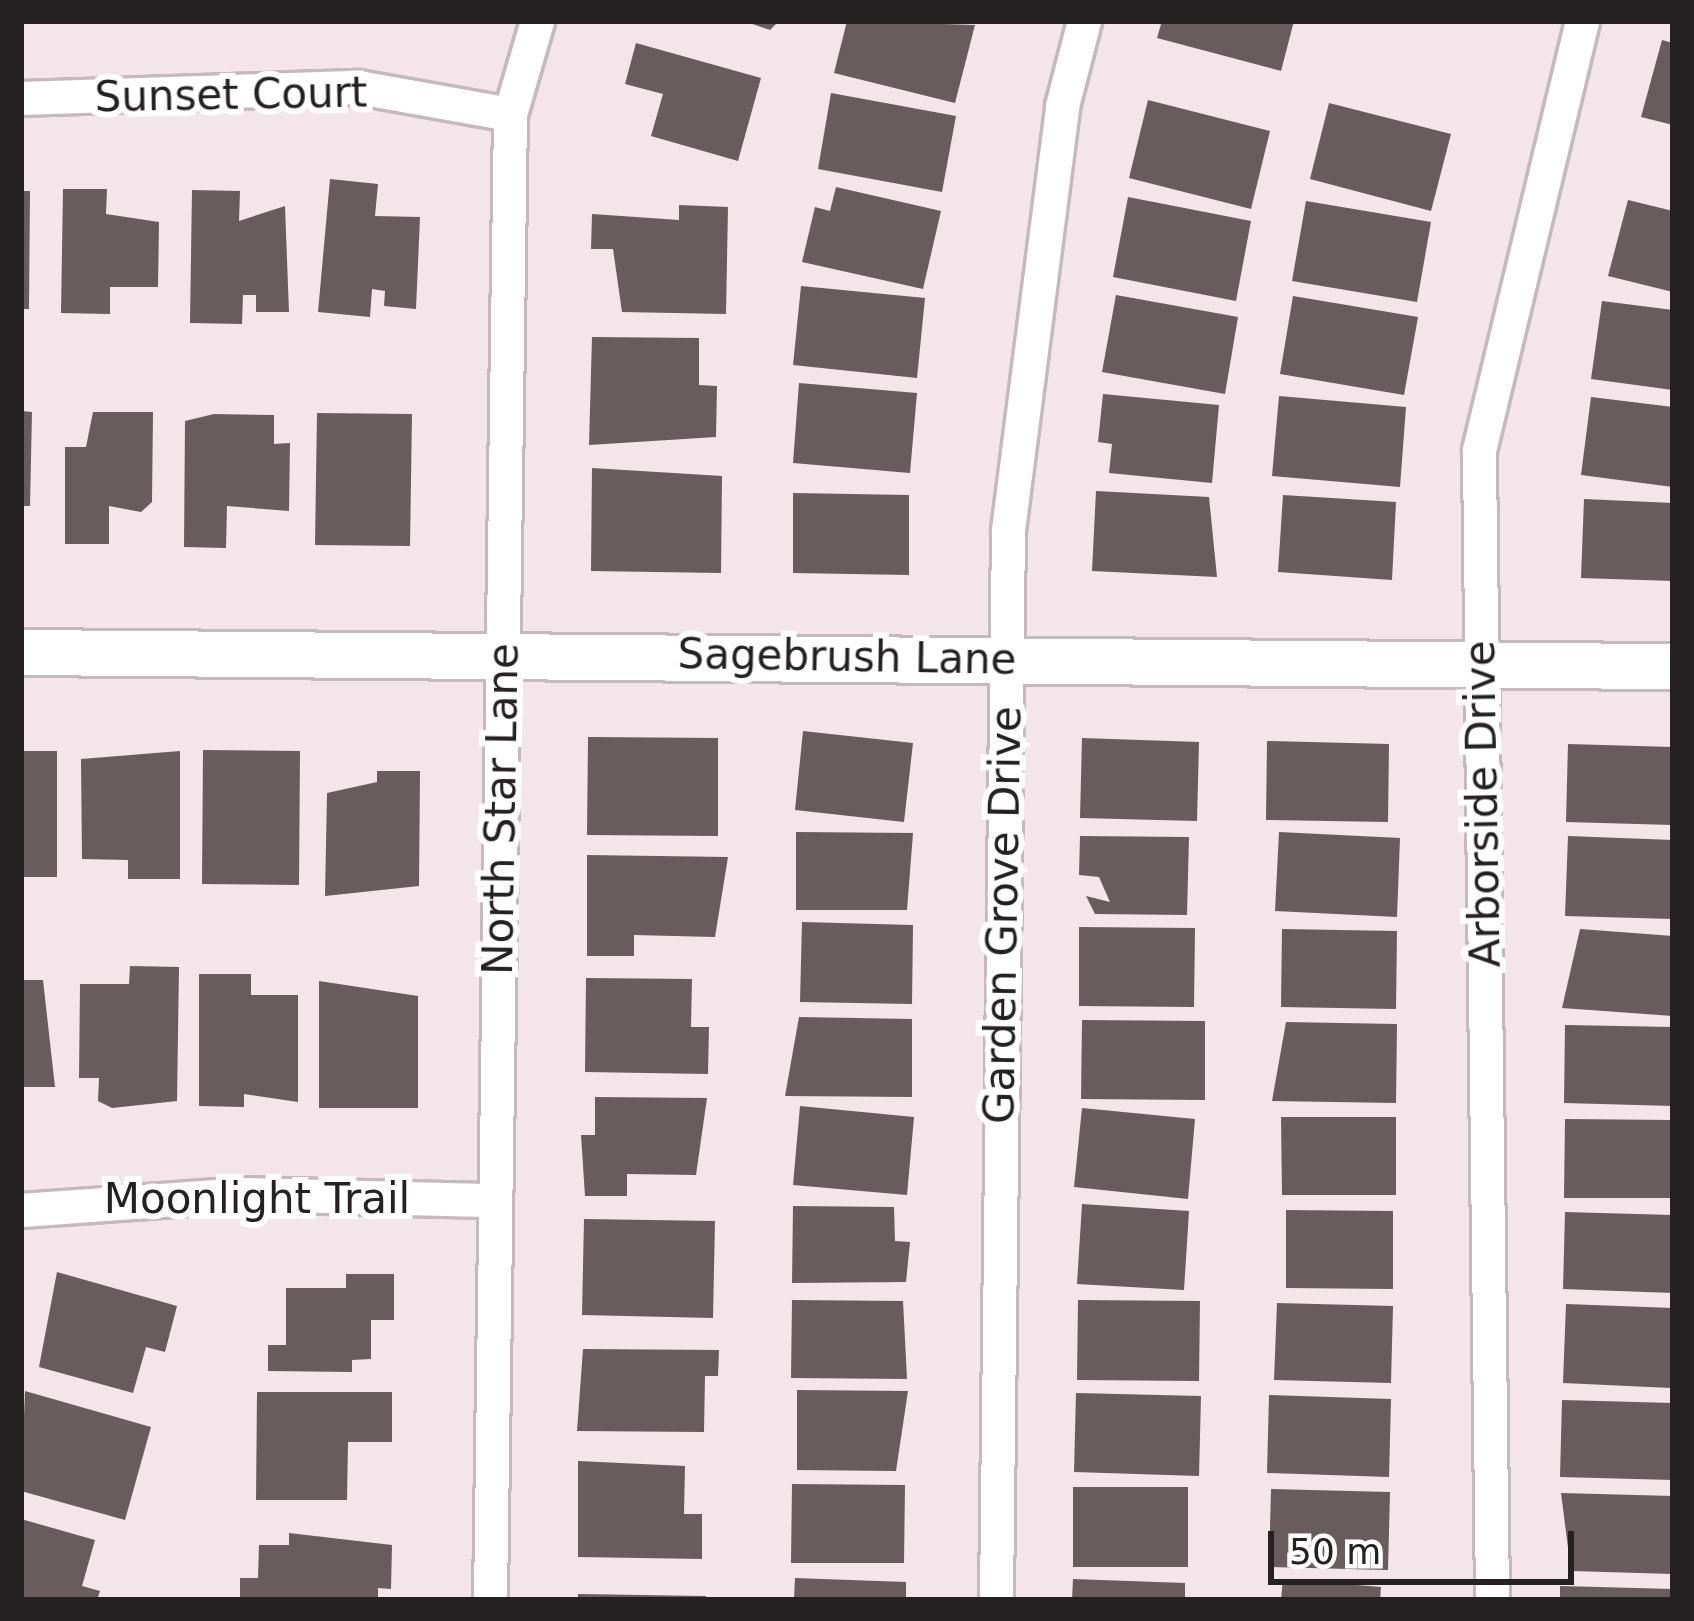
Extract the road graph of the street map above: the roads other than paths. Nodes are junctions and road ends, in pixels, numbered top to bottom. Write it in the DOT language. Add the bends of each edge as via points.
graph roads {
  1 [pos="536,21"];
  2 [pos="1084,21"];
  3 [pos="1582,21"];
  4 [pos="21,98"];
  5 [pos="510,114"];
  6 [pos="21,652"];
  7 [pos="504,654"];
  8 [pos="1006,659"];
  9 [pos="1481,664"];
  10 [pos="1673,666"];
  11 [pos="495,1200"];
  12 [pos="21,1210"];
  13 [pos="490,1600"];
  14 [pos="996,1600"];
  15 [pos="1492,1600"];
  1 -- 5 [label="street, North Star Lane"];
  2 -- 8 [label="street, Garden Grove Drive" via="1062,106 1011,507"];
  3 -- 9 [label="street, Arborside Drive" via="1479,450"];
  4 -- 5 [label="street, Sunset Court" via="358,87"];
  5 -- 7 [label="street, North Star Lane"];
  6 -- 7 [label="street, Sagebrush Lane"];
  7 -- 8 [label="street, Sagebrush Lane"];
  7 -- 11 [label="street, North Star Lane"];
  8 -- 9 [label="street, Sagebrush Lane"];
  8 -- 14 [label="street, Garden Grove Drive"];
  9 -- 10 [label="street, Sagebrush Lane"];
  9 -- 15 [label="street, Arborside Drive"];
  11 -- 12 [label="street, Moonlight Trail" via="244,1194"];
  11 -- 13 [label="street, North Star Lane"];
}
